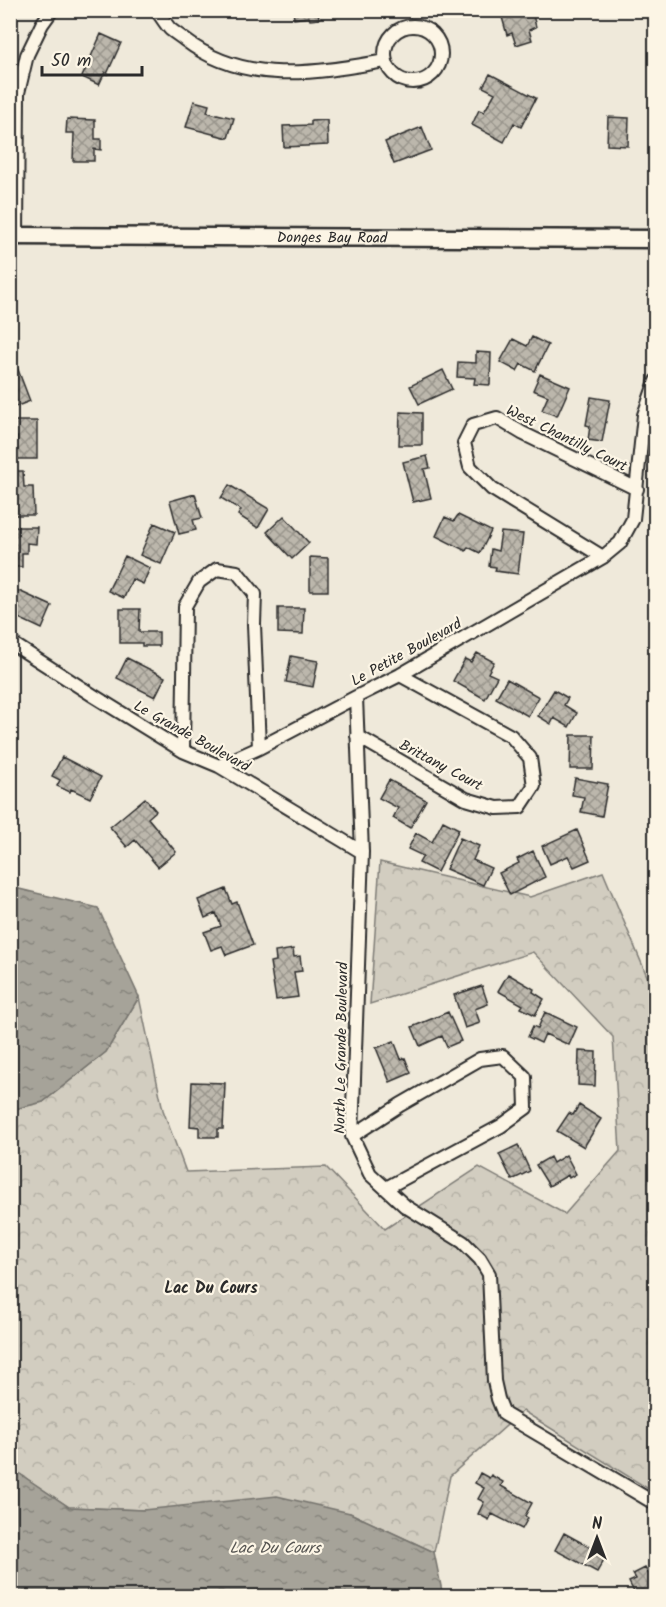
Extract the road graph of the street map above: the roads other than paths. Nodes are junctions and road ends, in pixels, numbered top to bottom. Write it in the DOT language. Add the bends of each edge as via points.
graph roads {
  1 [pos="52,10"];
  2 [pos="156,10"];
  3 [pos="385,61"];
  4 [pos="14,236"];
  5 [pos="656,239"];
  6 [pos="656,381"];
  7 [pos="637,489"];
  8 [pos="603,557"];
  9 [pos="10,642"];
  10 [pos="400,675"];
  11 [pos="356,697"];
  12 [pos="357,736"];
  13 [pos="259,748"];
  14 [pos="183,751"];
  15 [pos="219,766"];
  16 [pos="362,852"];
  17 [pos="352,1136"];
  18 [pos="386,1188"];
  19 [pos="656,1504"];
  1 -- 4 [label="street" via="27,55 18,93"];
  2 -- 3 [label="street" via="171,29 223,63 266,72 310,72"];
  3 -- 3 [label="street" via="394,76 419,81 428,78 439,64 439,47 435,38 420,27 401,29 388,42"];
  4 -- 5 [label="street, Donges Bay Road"];
  6 -- 7 [label="street, Le Petite Boulevard" via="644,415"];
  7 -- 8 [label="street, Le Petite Boulevard" via="633,519 620,543"];
  7 -- 8 [label="street, West Chantilly Court" via="496,418 473,425 464,443 470,467 492,489"];
  8 -- 10 [label="street, Le Petite Boulevard"];
  9 -- 14 [label="street, Le Grande Boulevard"];
  10 -- 11 [label="street, Le Petite Boulevard"];
  10 -- 12 [label="street, Brittany Court" via="511,736 530,758 534,786 520,807 496,808 466,799"];
  11 -- 12 [label="street, North Le Grande Boulevard"];
  11 -- 13 [label="street, Le Petite Boulevard"];
  12 -- 16 [label="street, North Le Grande Boulevard"];
  13 -- 14 [label="street" via="255,594 237,572 217,569 199,582 185,606"];
  13 -- 15 [label="street, Le Petite Boulevard"];
  14 -- 15 [label="street, Le Grande Boulevard"];
  15 -- 16 [label="street, Le Grande Boulevard"];
  16 -- 17 [label="street, North Le Grande Boulevard"];
  17 -- 18 [label="street, North Le Grande Boulevard" via="370,1174"];
  17 -- 18 [label="street" via="480,1059 503,1056 525,1077 526,1108 501,1126"];
  18 -- 19 [label="street, North Le Grande Boulevard" via="405,1206 463,1242 489,1274 494,1381 504,1414"];
}
